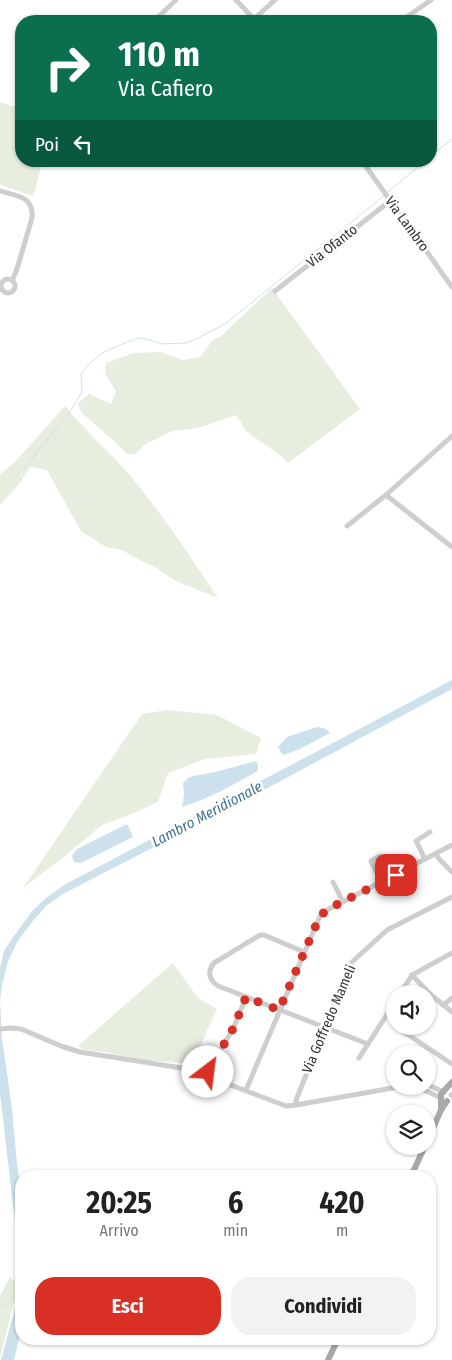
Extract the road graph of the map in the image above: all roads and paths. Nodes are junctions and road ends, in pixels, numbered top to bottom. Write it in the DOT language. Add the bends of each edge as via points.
graph roads {
  1 [pos="176,0"];
  2 [pos="236,0"];
  3 [pos="275,0"];
  4 [pos="431,0"];
  5 [pos="160,15"];
  6 [pos="250,15"];
  7 [pos="260,15"];
  8 [pos="410,15"];
  9 [pos="366,167"];
  10 [pos="0,191"];
  11 [pos="389,199"];
  12 [pos="12,281"];
  13 [pos="1,283"];
  14 [pos="452,287"];
  15 [pos="274,291"];
  16 [pos="452,436"];
  17 [pos="386,495"];
  18 [pos="347,526"];
  19 [pos="452,547"];
  20 [pos="430,832"];
  21 [pos="452,845"];
  22 [pos="436,854"];
  23 [pos="380,856"];
  24 [pos="425,860"];
  25 [pos="452,872"];
  26 [pos="333,882"];
  27 [pos="381,882"];
  28 [pos="452,897"];
  29 [pos="343,902"];
  30 [pos="304,952"];
  31 [pos="452,953"];
  32 [pos="412,975"];
  33 [pos="406,985"];
  34 [pos="246,997"];
  35 [pos="452,998"];
  36 [pos="443,1005"];
  37 [pos="279,1010"];
  38 [pos="452,1012"];
  39 [pos="386,1016"];
  40 [pos="384,1019"];
  41 [pos="324,1027"];
  42 [pos="1,1028"];
  43 [pos="408,1035"];
  44 [pos="368,1044"];
  45 [pos="360,1058"];
  46 [pos="452,1064"];
  47 [pos="206,1075"];
  48 [pos="452,1082"];
  49 [pos="386,1089"];
  50 [pos="436,1089"];
  51 [pos="246,1090"];
  52 [pos="436,1092"];
  53 [pos="448,1096"];
  54 [pos="296,1105"];
  55 [pos="436,1122"];
  56 [pos="421,1155"];
  57 [pos="414,1170"];
  58 [pos="335,1345"];
  59 [pos="328,1360"];
  1 -- 5 [label="street"];
  2 -- 6 [label="street"];
  3 -- 7 [label="street"];
  4 -- 8 [label="street"];
  9 -- 11 [label="street, Via Lambro"];
  10 -- 12 [label="street" via="27,200 33,211"];
  11 -- 14 [label="street, Via Lambro"];
  11 -- 15 [label="street, Via Ofanto"];
  12 -- 13 [label="street"];
  12 -- 13 [label="street" via="14,289 9,293 2,289"];
  16 -- 17 [label="street"];
  17 -- 18 [label="street"];
  17 -- 19 [label="street"];
  20 -- 24 [label="street" via="416,841"];
  21 -- 22 [label="street"];
  22 -- 24 [label="street"];
  22 -- 25 [label="street"];
  23 -- 27 [label="street" via="371,861"];
  24 -- 27 [label="street"];
  26 -- 29 [label="street"];
  27 -- 29 [label="street"];
  28 -- 41 [label="street, Via Goffredo Mameli" via="387,930 355,958"];
  29 -- 30 [label="street" via="320,916"];
  30 -- 34 [label="street" via="260,935 214,962 210,975 214,984"];
  30 -- 37 [label="street"];
  31 -- 32 [label="street"];
  32 -- 33 [label="street"];
  32 -- 36 [label="street"];
  34 -- 37 [label="street"];
  34 -- 47 [label="street" via="234,1027"];
  35 -- 36 [label="street"];
  36 -- 38 [label="street"];
  37 -- 41 [label="street"];
  37 -- 51 [label="street"];
  39 -- 40 [label="street"];
  40 -- 44 [label="street"];
  41 -- 44 [label="street"];
  41 -- 54 [label="street, Via Goffredo Mameli"];
  42 -- 47 [label="street" via="21,1029 80,1052 179,1067"];
  43 -- 46 [label="street"];
  44 -- 45 [label="street"];
  47 -- 51 [label="street"];
  48 -- 53 [label="main road"];
  49 -- 54 [label="street"];
  50 -- 53 [label="street"];
  51 -- 54 [label="street" via="286,1106"];
  52 -- 53 [label="street"];
  53 -- 55 [label="main road"];
  56 -- 57 [label="main road"];
  58 -- 59 [label="main road"];
}
